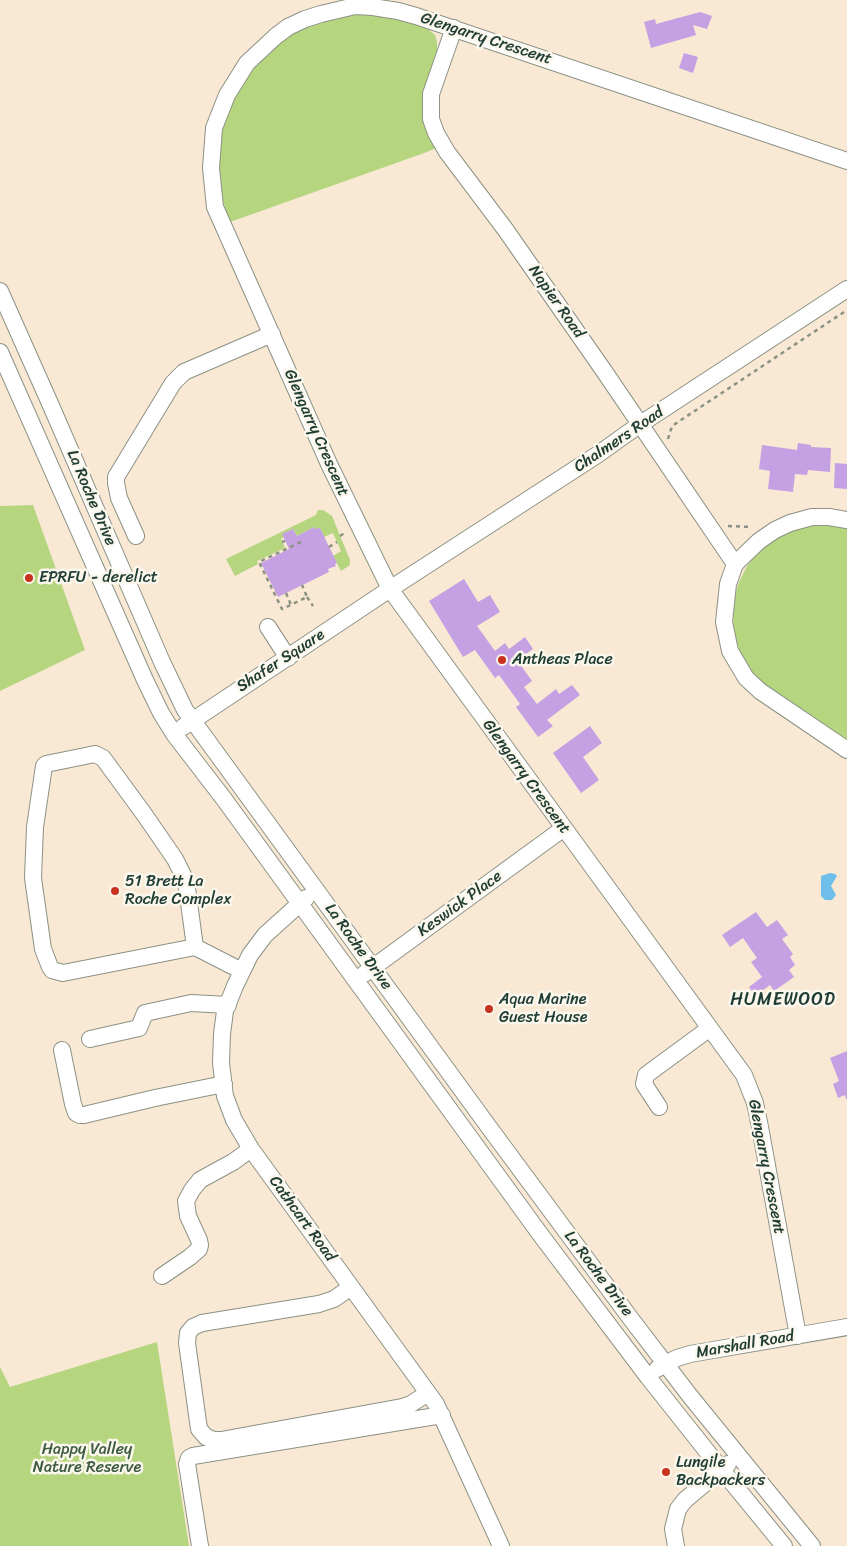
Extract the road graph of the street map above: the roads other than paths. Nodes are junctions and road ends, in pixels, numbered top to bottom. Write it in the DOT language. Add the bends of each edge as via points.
graph roads {
  1 [pos="454,28"];
  2 [pos="847,161"];
  3 [pos="847,289"];
  4 [pos="0,291"];
  5 [pos="272,334"];
  6 [pos="0,352"];
  7 [pos="640,425"];
  8 [pos="81,475"];
  9 [pos="58,485"];
  10 [pos="847,520"];
  11 [pos="136,536"];
  12 [pos="735,564"];
  13 [pos="390,590"];
  14 [pos="268,627"];
  15 [pos="288,658"];
  16 [pos="192,720"];
  17 [pos="174,734"];
  18 [pos="847,750"];
  19 [pos="564,828"];
  20 [pos="316,890"];
  21 [pos="299,904"];
  22 [pos="195,947"];
  23 [pos="372,967"];
  24 [pos="242,972"];
  25 [pos="356,980"];
  26 [pos="228,1005"];
  27 [pos="710,1028"];
  28 [pos="90,1039"];
  29 [pos="62,1050"];
  30 [pos="224,1084"];
  31 [pos="658,1107"];
  32 [pos="251,1149"];
  33 [pos="162,1276"];
  34 [pos="352,1287"];
  35 [pos="847,1327"];
  36 [pos="798,1336"];
  37 [pos="665,1364"];
  38 [pos="648,1377"];
  39 [pos="428,1393"];
  40 [pos="442,1415"];
  41 [pos="739,1456"];
  42 [pos="721,1469"];
  43 [pos="200,1546"];
  44 [pos="501,1546"];
  45 [pos="676,1546"];
  46 [pos="784,1546"];
  47 [pos="812,1546"];
  1 -- 2 [label="street, Glengarry Crescent"];
  1 -- 5 [label="street, Glengarry Crescent" via="398,10 373,7 355,6 321,14 288,27 276,36 248,63 227,95 214,128 211,168 215,207"];
  1 -- 7 [label="street, Napier Road" via="431,94 431,119 436,133"];
  3 -- 7 [label="street, Chalmers Road"];
  4 -- 8 [label="street, La Roche Drive"];
  5 -- 11 [label="street" via="184,372 173,383 116,477 119,498"];
  5 -- 13 [label="street, Glengarry Crescent" via="329,464"];
  6 -- 9 [label="street, La Roche Drive"];
  7 -- 12 [label="street, Napier Road"];
  7 -- 13 [label="street, Chalmers Road"];
  8 -- 9 [label="street"];
  8 -- 16 [label="street, La Roche Drive" via="162,662"];
  9 -- 17 [label="street, La Roche Drive" via="145,680"];
  10 -- 12 [label="street" via="829,517 790,523 759,541"];
  12 -- 18 [label="street" via="728,584 724,622 730,651 746,678"];
  13 -- 15 [label="street, Shafer Square"];
  13 -- 19 [label="street, Glengarry Crescent"];
  14 -- 15 [label="street"];
  15 -- 16 [label="street, Shafer Square"];
  16 -- 17 [label="street, Shafer Square"];
  16 -- 20 [label="street, La Roche Drive"];
  17 -- 21 [label="street, La Roche Drive"];
  19 -- 23 [label="street, Keswick Place"];
  19 -- 27 [label="street, Glengarry Crescent"];
  20 -- 21 [label="street, Cathcart Road"];
  20 -- 23 [label="street, La Roche Drive"];
  21 -- 24 [label="street, Cathcart Road" via="266,935 250,955"];
  21 -- 25 [label="street, La Roche Drive"];
  22 -- 22 [label="street" via="63,973 50,967 43,949 33,878 35,827 46,764 95,754 103,758 182,873"];
  22 -- 24 [label="street"];
  23 -- 25 [label="street, Keswick Place"];
  23 -- 37 [label="street, La Roche Drive"];
  24 -- 26 [label="street, Cathcart Road"];
  25 -- 38 [label="street, La Roche Drive"];
  26 -- 28 [label="street" via="191,1003 145,1013 138,1028"];
  26 -- 30 [label="street, Cathcart Road" via="222,1034"];
  27 -- 31 [label="street" via="646,1075 644,1084"];
  27 -- 36 [label="street, Glengarry Crescent" via="744,1075 755,1103"];
  29 -- 30 [label="street" via="73,1104 80,1115"];
  30 -- 32 [label="street, Cathcart Road" via="234,1120"];
  32 -- 33 [label="street" via="200,1180 192,1190 186,1201 199,1249"];
  32 -- 34 [label="street, Cathcart Road"];
  34 -- 39 [label="street, Cathcart Road"];
  34 -- 39 [label="street" via="334,1300 319,1304 193,1326 187,1343 199,1429 206,1437 221,1440 402,1407"];
  35 -- 36 [label="street, Marshall Road"];
  36 -- 37 [label="street, Marshall Road" via="690,1354"];
  37 -- 38 [label="street, Marshall Road"];
  37 -- 41 [label="street, La Roche Drive"];
  38 -- 42 [label="street, La Roche Drive"];
  39 -- 40 [label="street, Cathcart Road"];
  40 -- 43 [label="street" via="193,1456 187,1464"];
  40 -- 44 [label="street, Cathcart Road"];
  41 -- 42 [label="street"];
  41 -- 47 [label="street, La Roche Drive"];
  42 -- 45 [label="street" via="678,1509 673,1529"];
  42 -- 46 [label="street, La Roche Drive"];
}
